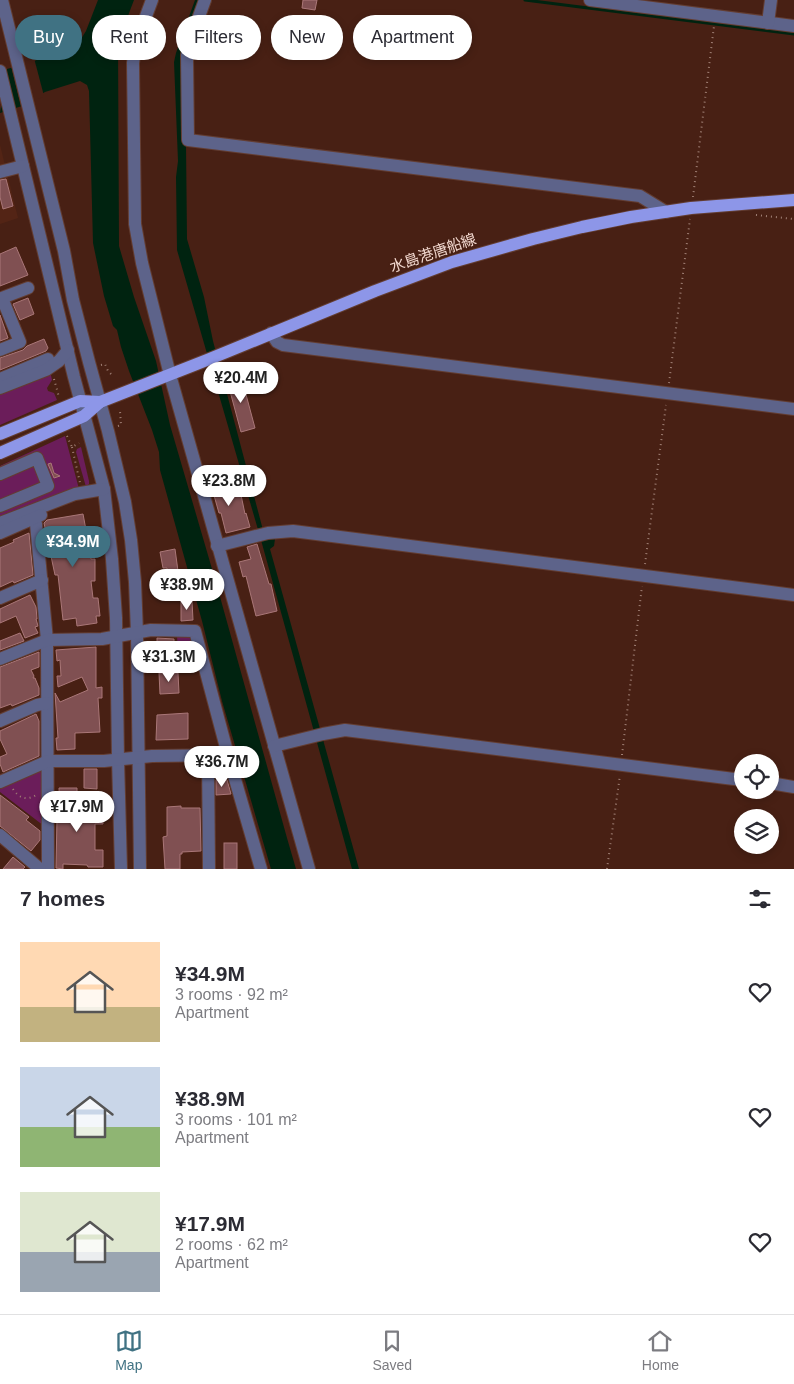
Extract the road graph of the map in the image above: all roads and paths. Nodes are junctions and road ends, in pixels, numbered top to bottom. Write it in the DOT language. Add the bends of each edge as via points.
graph roads {
  1 [pos="2,0"];
  2 [pos="152,0"];
  3 [pos="205,0"];
  4 [pos="590,0"];
  5 [pos="771,0"];
  6 [pos="604,1"];
  7 [pos="660,5"];
  8 [pos="768,22"];
  9 [pos="714,26"];
  10 [pos="794,26"];
  11 [pos="0,71"];
  12 [pos="23,166"];
  13 [pos="0,172"];
  14 [pos="794,200"];
  15 [pos="691,208"];
  16 [pos="666,212"];
  17 [pos="28,288"];
  18 [pos="1,299"];
  19 [pos="271,333"];
  20 [pos="0,350"];
  21 [pos="68,350"];
  22 [pos="48,359"];
  23 [pos="101,365"];
  24 [pos="112,375"];
  25 [pos="166,376"];
  26 [pos="54,378"];
  27 [pos="0,379"];
  28 [pos="0,388"];
  29 [pos="58,397"];
  30 [pos="80,401"];
  31 [pos="100,402"];
  32 [pos="794,408"];
  33 [pos="120,411"];
  34 [pos="84,416"];
  35 [pos="116,427"];
  36 [pos="0,434"];
  37 [pos="67,436"];
  38 [pos="79,443"];
  39 [pos="72,447"];
  40 [pos="0,453"];
  41 [pos="0,474"];
  42 [pos="104,489"];
  43 [pos="82,494"];
  44 [pos="0,506"];
  45 [pos="33,515"];
  46 [pos="0,523"];
  47 [pos="0,533"];
  48 [pos="218,546"];
  49 [pos="644,576"];
  50 [pos="41,579"];
  51 [pos="794,595"];
  52 [pos="0,596"];
  53 [pos="137,633"];
  54 [pos="116,637"];
  55 [pos="47,640"];
  56 [pos="0,659"];
  57 [pos="47,703"];
  58 [pos="0,721"];
  59 [pos="274,746"];
  60 [pos="228,754"];
  61 [pos="208,755"];
  62 [pos="139,758"];
  63 [pos="118,759"];
  64 [pos="48,761"];
  65 [pos="621,764"];
  66 [pos="734,779"];
  67 [pos="0,782"];
  68 [pos="779,784"];
  69 [pos="14,786"];
  70 [pos="794,786"];
  71 [pos="41,793"];
  72 [pos="0,835"];
  73 [pos="40,869"];
  74 [pos="48,869"];
  75 [pos="121,869"];
  76 [pos="140,869"];
  77 [pos="209,869"];
  78 [pos="261,869"];
  79 [pos="308,869"];
  80 [pos="608,869"];
  1 -- 31 [label="street"];
  2 -- 25 [label="street" via="136,43 133,63 135,224"];
  3 -- 16 [label="street" via="187,55 188,140 640,196"];
  4 -- 6 [label="street"];
  5 -- 8 [label="street"];
  6 -- 7 [label="street"];
  7 -- 8 [label="street"];
  8 -- 10 [label="street"];
  9 -- 15 [label="path"];
  11 -- 12 [label="street"];
  12 -- 13 [label="street"];
  12 -- 21 [label="street"];
  14 -- 15 [label="main road, 水島港唐船線"];
  15 -- 16 [label="main road, 水島港唐船線"];
  16 -- 19 [label="main road, 水島港唐船線" via="582,227 491,250 411,277"];
  17 -- 18 [label="street"];
  18 -- 20 [label="street" via="20,342"];
  19 -- 25 [label="main road, 水島港唐船線"];
  19 -- 32 [label="street" via="283,345"];
  21 -- 28 [label="street" via="46,370"];
  21 -- 30 [label="street"];
  22 -- 27 [label="street"];
  23 -- 24 [label="path" via="105,364"];
  25 -- 31 [label="main road, 水島港唐船線"];
  25 -- 48 [label="street"];
  26 -- 29 [label="path"];
  30 -- 31 [label="main road, 水島港唐船線"];
  30 -- 34 [label="street"];
  30 -- 36 [label="main road, 水島港唐船線"];
  31 -- 34 [label="main road, 水島港唐船線"];
  31 -- 53 [label="street" via="125,502 135,582"];
  33 -- 35 [label="path" via="121,425"];
  34 -- 40 [label="main road, 水島港唐船線"];
  34 -- 42 [label="street"];
  37 -- 39 [label="path"];
  38 -- 39 [label="path"];
  39 -- 43 [label="path"];
  41 -- 44 [label="street" via="37,458 48,486"];
  42 -- 45 [label="street" via="75,494"];
  42 -- 54 [label="street" via="115,586"];
  43 -- 45 [label="street" via="71,502"];
  45 -- 46 [label="street" via="22,514"];
  45 -- 47 [label="street"];
  45 -- 50 [label="street"];
  48 -- 49 [label="street" via="293,530"];
  48 -- 59 [label="street"];
  49 -- 51 [label="street"];
  49 -- 65 [label="path"];
  50 -- 52 [label="street"];
  50 -- 55 [label="street"];
  53 -- 54 [label="street"];
  53 -- 60 [label="street" via="151,630 195,631"];
  53 -- 62 [label="street"];
  54 -- 55 [label="street"];
  54 -- 63 [label="street"];
  55 -- 56 [label="street"];
  55 -- 57 [label="street"];
  57 -- 58 [label="street"];
  57 -- 64 [label="street"];
  59 -- 65 [label="street" via="345,730"];
  59 -- 79 [label="street"];
  60 -- 61 [label="street"];
  60 -- 78 [label="street"];
  61 -- 62 [label="street"];
  61 -- 77 [label="street"];
  62 -- 63 [label="street"];
  62 -- 76 [label="street"];
  63 -- 64 [label="street"];
  63 -- 75 [label="street"];
  64 -- 67 [label="street"];
  64 -- 71 [label="street"];
  65 -- 66 [label="street"];
  65 -- 80 [label="path"];
  68 -- 70 [label="street"];
  69 -- 71 [label="path" via="22,798"];
  71 -- 74 [label="street"];
  72 -- 73 [label="street"];
}
